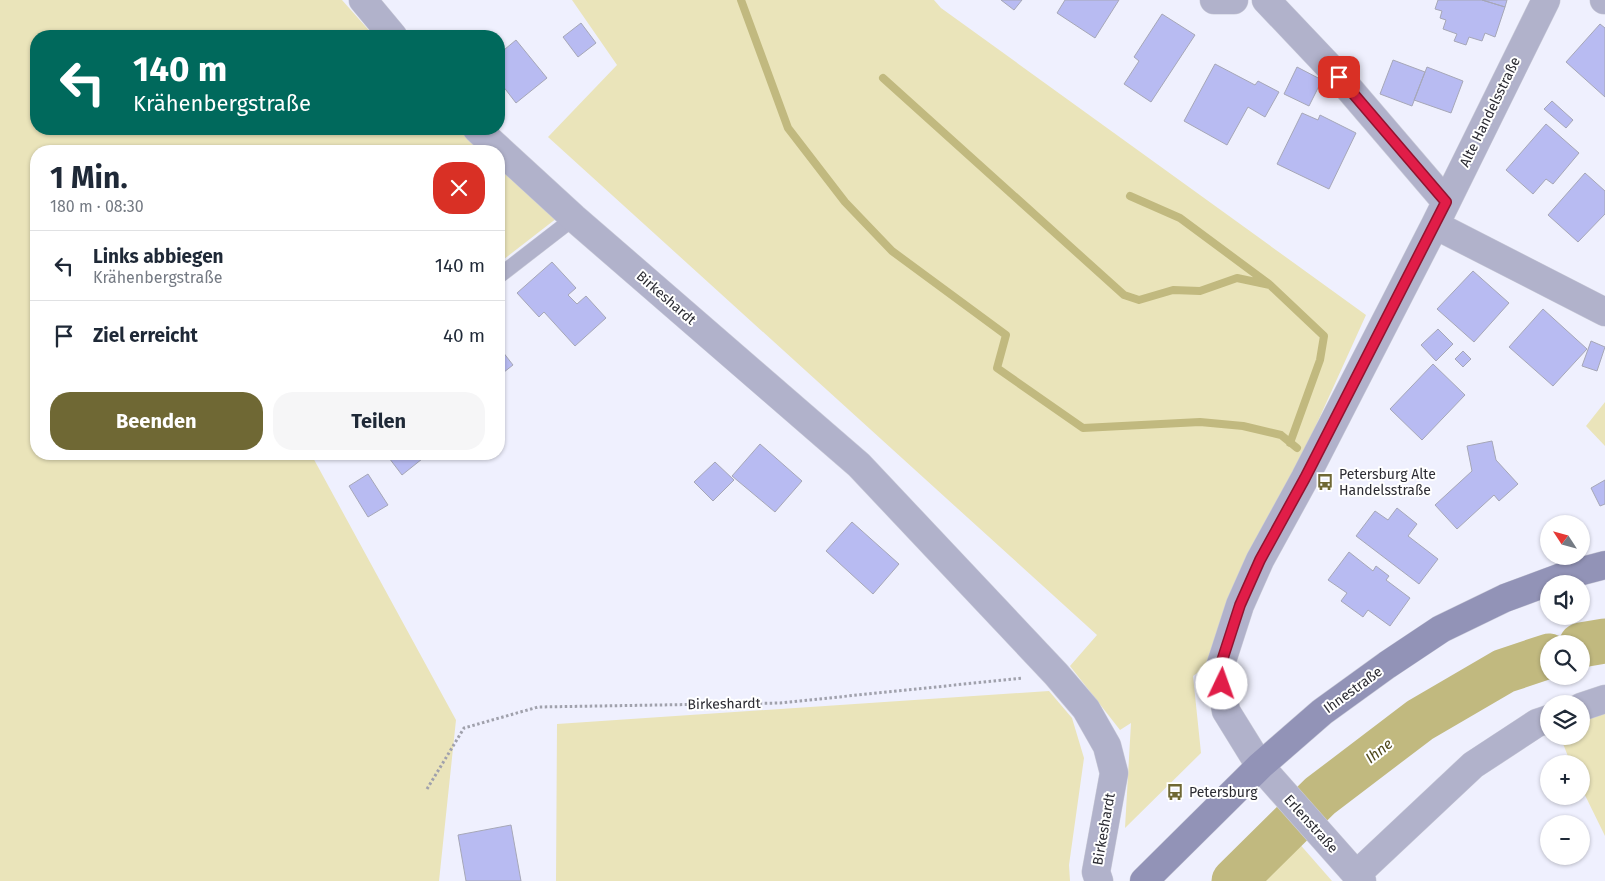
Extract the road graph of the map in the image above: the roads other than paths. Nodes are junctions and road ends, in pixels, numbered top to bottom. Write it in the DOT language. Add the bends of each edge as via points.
graph roads {
  1 [pos="363,0"];
  2 [pos="1214,0"];
  3 [pos="1234,0"];
  4 [pos="1266,0"];
  5 [pos="1546,0"];
  6 [pos="388,30"];
  7 [pos="484,135"];
  8 [pos="494,145"];
  9 [pos="505,155"];
  10 [pos="1440,214"];
  11 [pos="574,218"];
  12 [pos="505,271"];
  13 [pos="1605,312"];
  14 [pos="1605,565"];
  15 [pos="1605,698"];
  16 [pos="1590,704"];
  17 [pos="1540,723"];
  18 [pos="1267,775"];
  19 [pos="1360,877"];
  20 [pos="1100,881"];
  21 [pos="1144,881"];
  1 -- 6 [label="street"];
  2 -- 3 [label="street"];
  4 -- 10 [label="street" via="1339,77"];
  5 -- 10 [label="street, Alte Handelsstraße"];
  7 -- 8 [label="street, Birkeshardt"];
  9 -- 11 [label="street, Birkeshardt"];
  10 -- 13 [label="street"];
  10 -- 18 [label="street, Alte Handelsstraße" via="1260,560 1240,605 1219,670 1226,711"];
  11 -- 12 [label="lane"];
  11 -- 20 [label="street, Birkeshardt" via="859,465 1086,709 1107,746 1114,773 1096,872"];
  14 -- 18 [label="main road, Ihnestraße" via="1505,598 1441,629 1322,712"];
  15 -- 16 [label="street"];
  17 -- 19 [label="street" via="1473,765"];
  18 -- 19 [label="street, Erlenstraße"];
  18 -- 21 [label="main road, Ihnestraße"];
}
